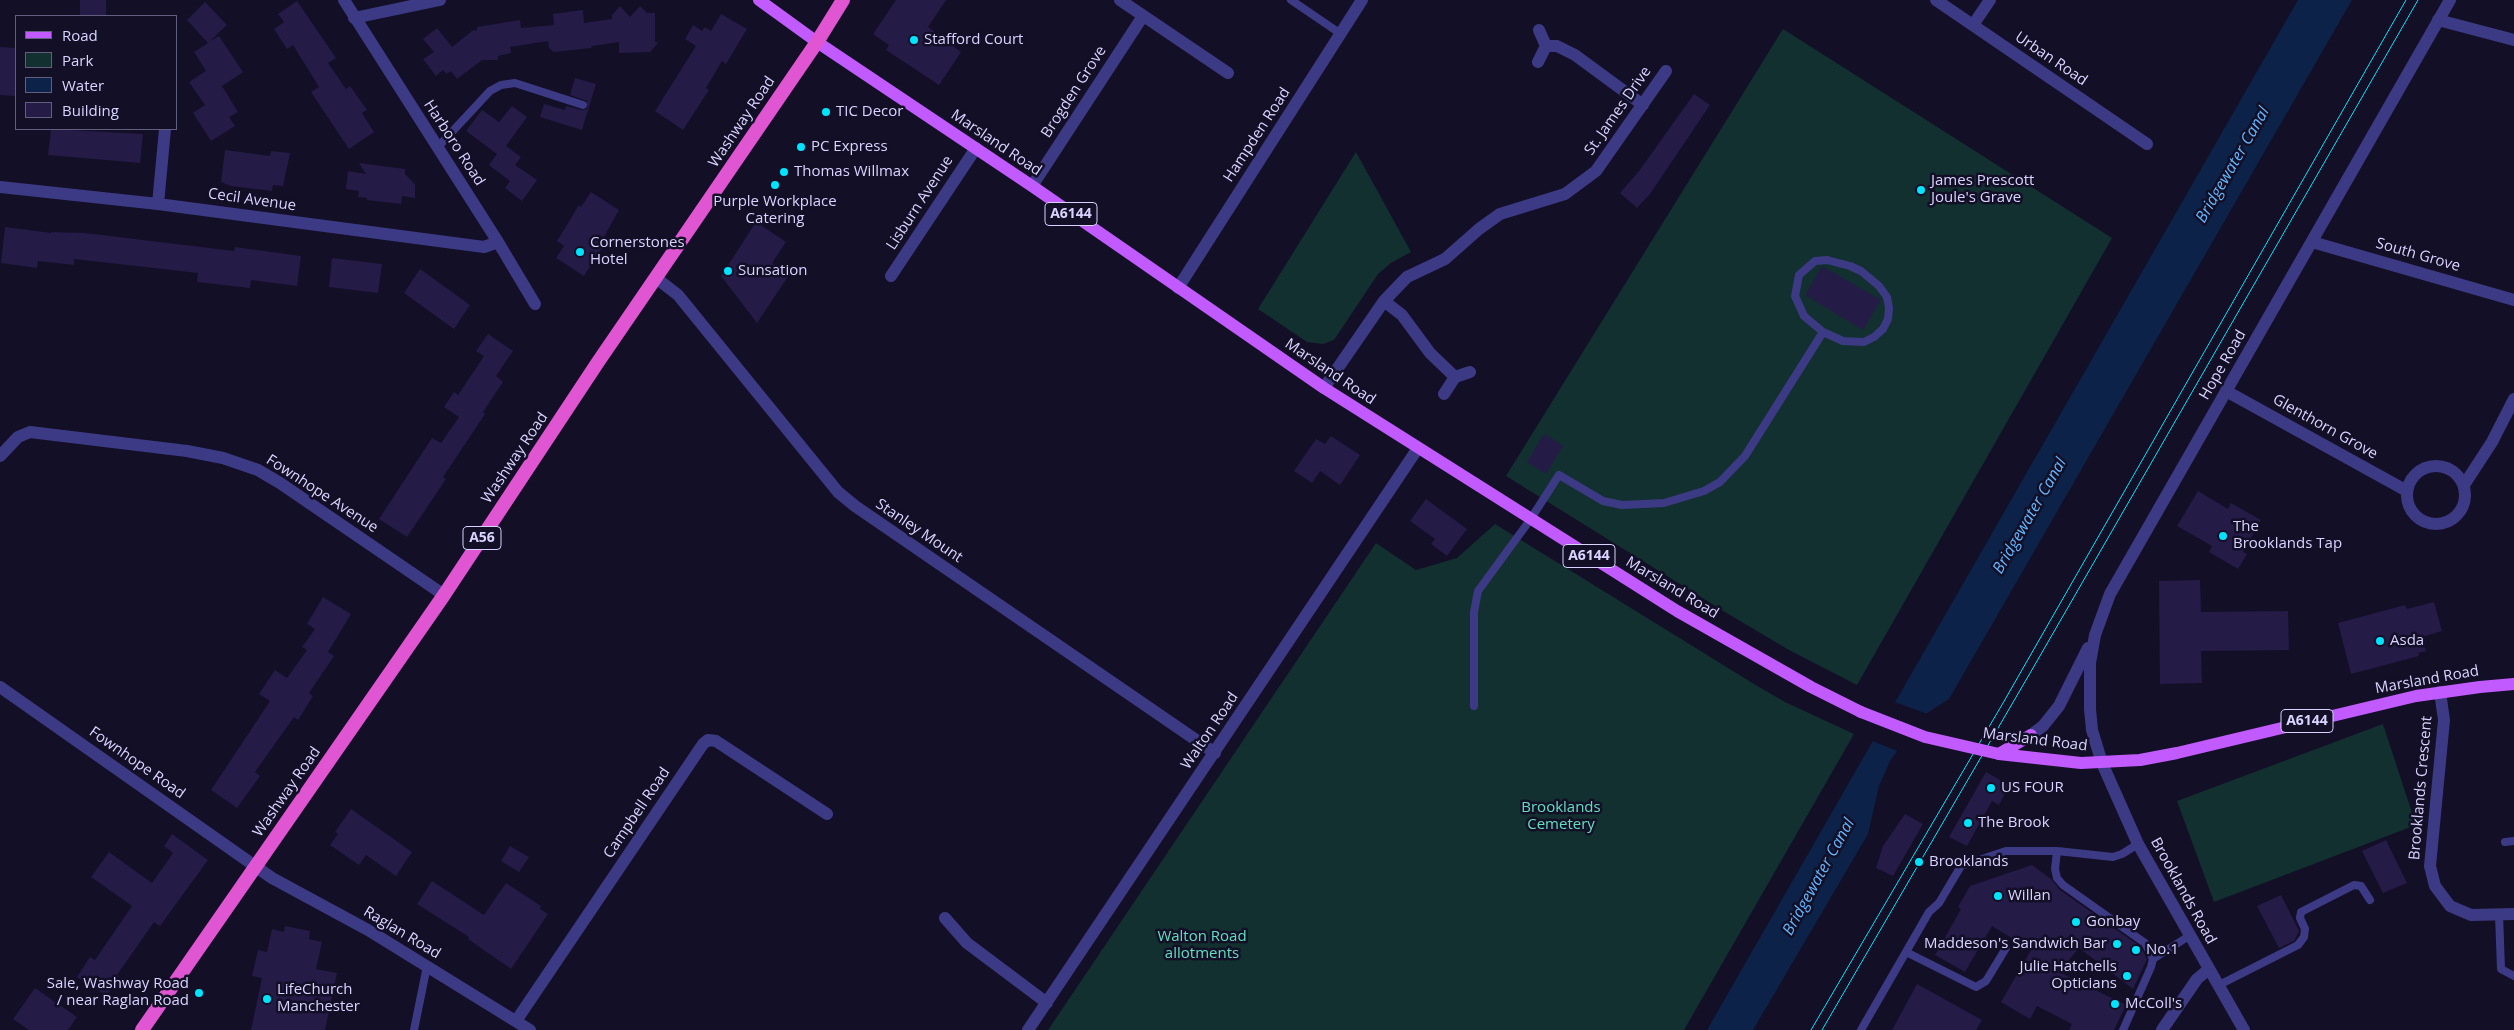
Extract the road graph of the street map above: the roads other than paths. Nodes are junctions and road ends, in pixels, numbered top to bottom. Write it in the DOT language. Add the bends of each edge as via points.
graph roads {
  1 [pos="344,0"];
  2 [pos="440,0"];
  3 [pos="759,0"];
  4 [pos="843,0"];
  5 [pos="1120,0"];
  6 [pos="1291,0"];
  7 [pos="1362,0"];
  8 [pos="1936,0"];
  9 [pos="1990,0"];
  10 [pos="2450,0"];
  11 [pos="1143,16"];
  12 [pos="354,18"];
  13 [pos="2438,20"];
  14 [pos="1973,25"];
  15 [pos="1540,30"];
  16 [pos="1341,34"];
  17 [pos="2514,40"];
  18 [pos="817,42"];
  19 [pos="1546,46"];
  20 [pos="1538,62"];
  21 [pos="1666,71"];
  22 [pos="1228,73"];
  23 [pos="583,105"];
  24 [pos="1643,105"];
  25 [pos="165,130"];
  26 [pos="2147,144"];
  27 [pos="437,148"];
  28 [pos="976,148"];
  29 [pos="1032,186"];
  30 [pos="0,187"];
  31 [pos="158,204"];
  32 [pos="498,242"];
  33 [pos="2312,242"];
  34 [pos="891,276"];
  35 [pos="656,278"];
  36 [pos="1178,288"];
  37 [pos="2514,300"];
  38 [pos="1384,301"];
  39 [pos="535,304"];
  40 [pos="1823,332"];
  41 [pos="1470,372"];
  42 [pos="1455,377"];
  43 [pos="1324,388"];
  44 [pos="2226,391"];
  45 [pos="1444,394"];
  46 [pos="2514,399"];
  47 [pos="1418,448"];
  48 [pos="1,450"];
  49 [pos="2464,485"];
  50 [pos="2407,491"];
  51 [pos="1530,520"];
  52 [pos="444,595"];
  53 [pos="2095,635"];
  54 [pos="2514,684"];
  55 [pos="0,687"];
  56 [pos="2440,692"];
  57 [pos="1474,706"];
  58 [pos="2031,735"];
  59 [pos="1215,753"];
  60 [pos="1999,754"];
  61 [pos="2102,763"];
  62 [pos="827,814"];
  63 [pos="2514,840"];
  64 [pos="2505,842"];
  65 [pos="2138,844"];
  66 [pos="2057,851"];
  67 [pos="256,866"];
  68 [pos="2370,900"];
  69 [pos="2499,914"];
  70 [pos="2514,914"];
  71 [pos="944,918"];
  72 [pos="2189,936"];
  73 [pos="2006,948"];
  74 [pos="1906,952"];
  75 [pos="2153,959"];
  76 [pos="427,966"];
  77 [pos="2209,969"];
  78 [pos="2514,976"];
  79 [pos="2219,985"];
  80 [pos="1047,1003"];
  81 [pos="516,1021"];
  82 [pos="142,1030"];
  83 [pos="414,1030"];
  84 [pos="530,1030"];
  85 [pos="1028,1030"];
  86 [pos="1860,1030"];
  87 [pos="2123,1030"];
  88 [pos="2162,1030"];
  89 [pos="2244,1030"];
  1 -- 12 [label="street, Harboro Road"];
  2 -- 12 [label="street"];
  3 -- 18 [label="main road, A6144"];
  4 -- 18 [label="highway, Washway Road / A56"];
  5 -- 11 [label="street"];
  6 -- 16 [label="lane"];
  7 -- 16 [label="street, Hampden Road"];
  8 -- 14 [label="street, Urban Road"];
  9 -- 14 [label="street"];
  10 -- 13 [label="street, Hope Road"];
  11 -- 22 [label="street"];
  11 -- 29 [label="street, Brogden Grove"];
  12 -- 27 [label="street, Harboro Road"];
  13 -- 17 [label="street"];
  13 -- 33 [label="street, Hope Road"];
  14 -- 26 [label="street, Urban Road"];
  15 -- 19 [label="street"];
  16 -- 36 [label="street, Hampden Road"];
  18 -- 28 [label="main road, Marsland Road / A6144"];
  18 -- 35 [label="highway, Washway Road / A56"];
  19 -- 20 [label="street"];
  19 -- 24 [label="street" via="1557,46 1575,55"];
  21 -- 24 [label="street, St. James Drive"];
  23 -- 27 [label="lane" via="515,83 501,85 490,91"];
  24 -- 38 [label="street, St. James Drive" via="1608,156 1582,183 1565,194 1500,214 1445,259 1407,277"];
  25 -- 31 [label="street"];
  27 -- 32 [label="street, Harboro Road"];
  28 -- 29 [label="main road, Marsland Road / A6144"];
  28 -- 34 [label="street, Lisburn Avenue"];
  29 -- 36 [label="main road, Marsland Road / A6144"];
  30 -- 31 [label="street, Cecil Avenue"];
  31 -- 32 [label="street, Cecil Avenue" via="484,247"];
  32 -- 39 [label="street, Harboro Road"];
  33 -- 37 [label="street, South Grove"];
  33 -- 44 [label="street, Hope Road"];
  35 -- 52 [label="highway, Washway Road / A56"];
  35 -- 59 [label="street, Stanley Mount" via="678,295 838,492 854,506"];
  36 -- 43 [label="main road, Marsland Road / A6144"];
  38 -- 42 [label="street" via="1402,315 1430,353"];
  38 -- 43 [label="street, St. James Drive"];
  40 -- 40 [label="lane" via="1804,316 1795,296 1799,275 1815,261 1827,260 1850,266 1871,278 1887,297 1888,318 1874,337 1853,343"];
  40 -- 51 [label="lane" via="1745,456 1720,482 1678,500 1644,506 1603,501 1559,475"];
  41 -- 42 [label="street"];
  42 -- 45 [label="street"];
  43 -- 47 [label="main road, Marsland Road / A6144"];
  44 -- 50 [label="street, Glenthorn Grove"];
  44 -- 53 [label="street, Hope Road" via="2110,594"];
  46 -- 49 [label="street" via="2492,442"];
  47 -- 51 [label="main road, Marsland Road / A6144"];
  47 -- 59 [label="street, Walton Road"];
  48 -- 52 [label="street, Fownhope Avenue" via="30,432 224,458 258,470 280,483"];
  49 -- 50 [label="street" via="2452,470 2434,466 2416,474"];
  49 -- 50 [label="street" via="2465,495 2459,512 2452,519 2434,524 2425,522 2411,509"];
  51 -- 57 [label="lane" via="1478,591 1474,612"];
  51 -- 60 [label="main road, Marsland Road / A6144, bridge" via="1677,611 1861,712 1925,737"];
  52 -- 67 [label="highway, Washway Road / A56"];
  53 -- 58 [label="street" via="2059,706"];
  53 -- 61 [label="street, Hope Road" via="2090,664 2090,709 2092,730"];
  54 -- 56 [label="main road, Marsland Road / A6144"];
  55 -- 67 [label="street, Fownhope Road"];
  56 -- 61 [label="main road, Marsland Road / A6144" via="2177,753"];
  56 -- 69 [label="street, Brooklands Crescent" via="2444,720 2430,866 2435,886 2450,906 2471,915"];
  58 -- 60 [label="main road"];
  59 -- 80 [label="street, Walton Road"];
  60 -- 61 [label="main road, Marsland Road / A6144"];
  61 -- 65 [label="street, Brooklands Road"];
  62 -- 81 [label="street, Campbell Road" via="716,742 708,740"];
  63 -- 64 [label="lane"];
  65 -- 66 [label="lane" via="2113,857"];
  65 -- 72 [label="street, Brooklands Road"];
  66 -- 74 [label="lane" via="2006,851 1961,866"];
  66 -- 75 [label="lane" via="2055,869 2063,885 2145,943"];
  67 -- 76 [label="street, Raglan Road"];
  67 -- 82 [label="highway, Washway Road / A56"];
  68 -- 79 [label="lane" via="2362,886 2354,885 2301,912 2305,929 2298,945"];
  69 -- 70 [label="street, Brooklands Crescent"];
  69 -- 78 [label="lane" via="2501,969"];
  71 -- 80 [label="street" via="972,948"];
  72 -- 75 [label="lane"];
  72 -- 77 [label="street, Brooklands Road"];
  73 -- 74 [label="lane" via="1986,982 1976,987"];
  74 -- 86 [label="lane"];
  75 -- 87 [label="lane"];
  76 -- 81 [label="street, Raglan Road"];
  76 -- 83 [label="lane"];
  77 -- 79 [label="street, Brooklands Road"];
  77 -- 88 [label="street" via="2197,979"];
  79 -- 89 [label="street, Brooklands Road"];
  80 -- 85 [label="street, Walton Road"];
  81 -- 84 [label="street, Raglan Road"];
}
